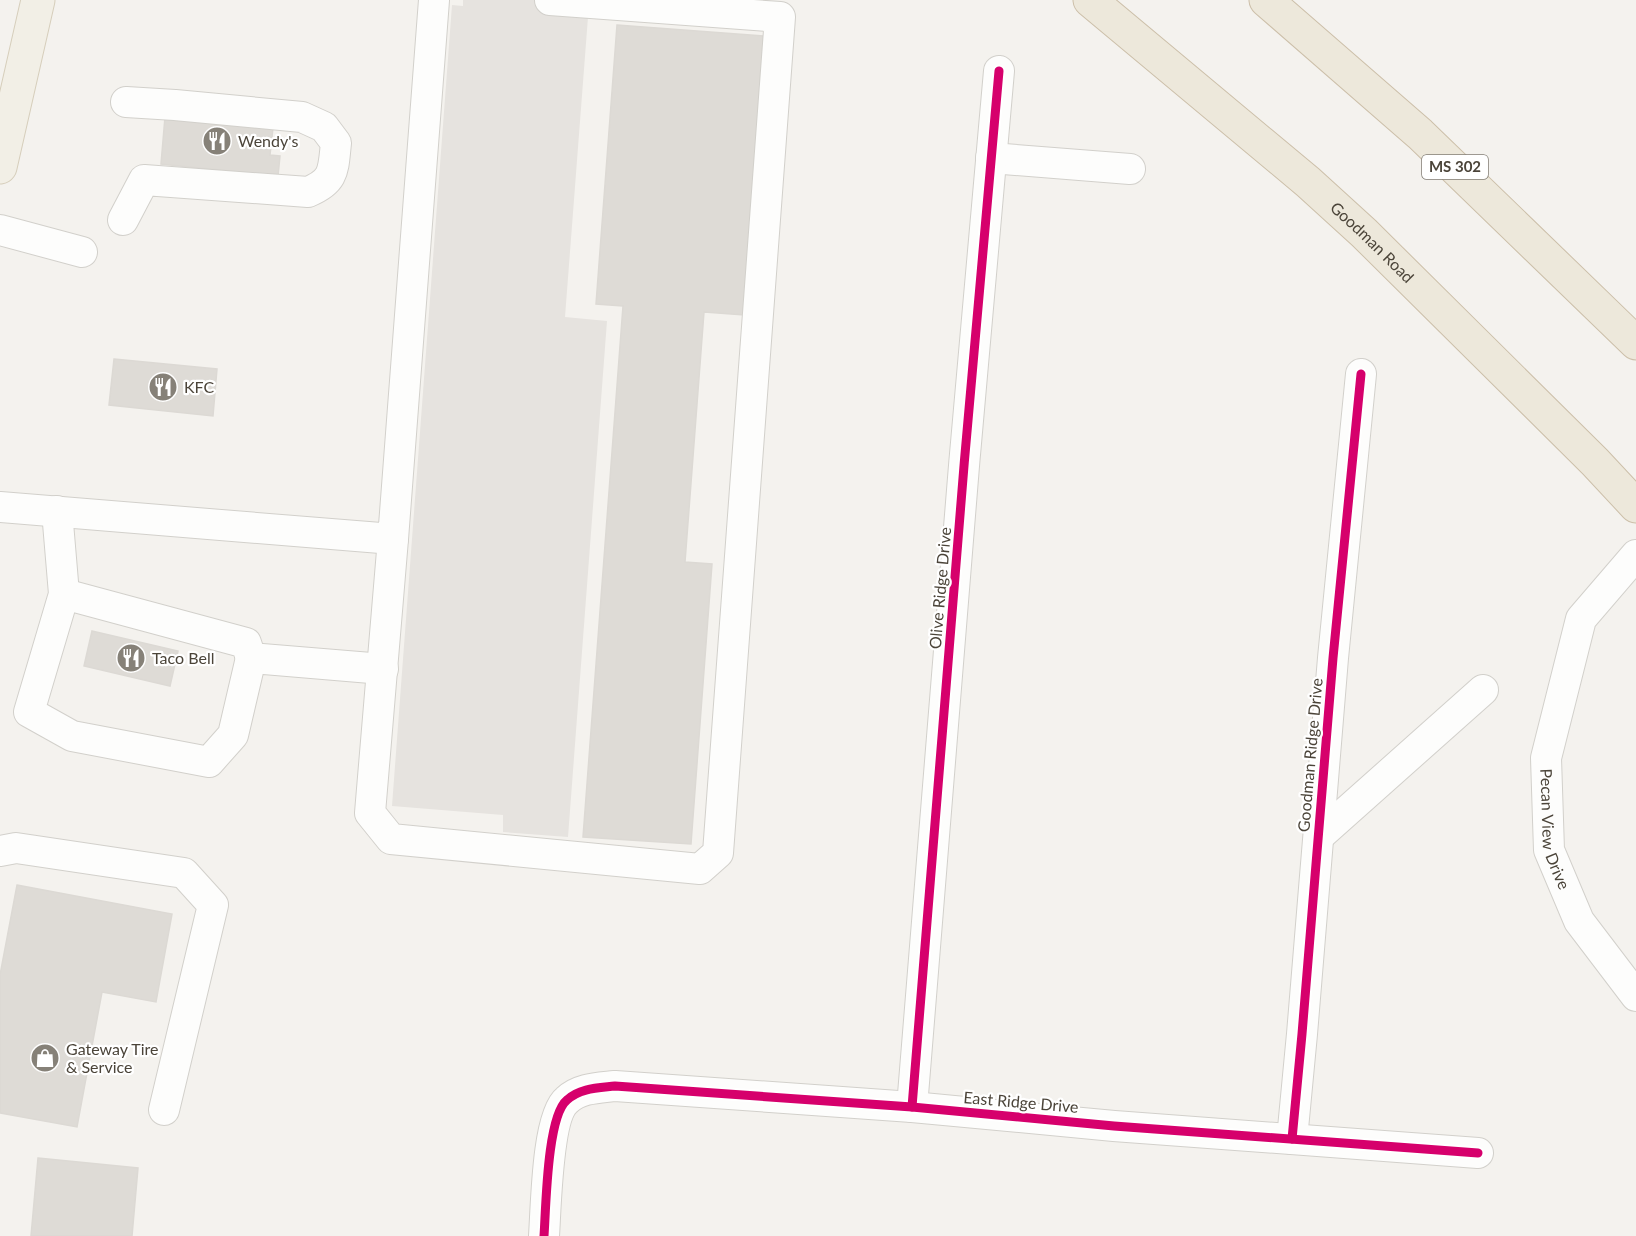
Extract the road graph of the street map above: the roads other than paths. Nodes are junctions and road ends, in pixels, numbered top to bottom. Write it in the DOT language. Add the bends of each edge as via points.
graph roads {
  1 [pos="38,0"];
  2 [pos="434,0"];
  3 [pos="550,0"];
  4 [pos="1090,0"];
  5 [pos="1266,0"];
  6 [pos="999,70"];
  7 [pos="126,102"];
  8 [pos="991,158"];
  9 [pos="0,167"];
  10 [pos="1130,169"];
  11 [pos="123,220"];
  12 [pos="0,230"];
  13 [pos="82,252"];
  14 [pos="1636,343"];
  15 [pos="1361,374"];
  16 [pos="1636,506"];
  17 [pos="0,507"];
  18 [pos="57,512"];
  19 [pos="393,538"];
  20 [pos="1636,555"];
  21 [pos="64,594"];
  22 [pos="251,658"];
  23 [pos="383,669"];
  24 [pos="1483,690"];
  25 [pos="1319,836"];
  26 [pos="0,851"];
  27 [pos="1636,996"];
  28 [pos="912,1107"];
  29 [pos="164,1110"];
  30 [pos="1292,1139"];
  31 [pos="1478,1153"];
  32 [pos="544,1236"];
  1 -- 9 [label="main road"];
  2 -- 19 [label="street"];
  3 -- 23 [label="street" via="780,17 718,853 700,869 391,839 370,813"];
  4 -- 16 [label="highway, Goodman Road" via="1364,233"];
  5 -- 14 [label="highway, MS 302" via="1420,134"];
  6 -- 8 [label="street, Olive Ridge Drive"];
  7 -- 11 [label="street" via="302,117 324,127 336,143 334,167 324,185 308,192 144,180"];
  8 -- 10 [label="street"];
  8 -- 28 [label="street, Olive Ridge Drive"];
  12 -- 13 [label="street"];
  15 -- 25 [label="street, Goodman Ridge Drive"];
  17 -- 18 [label="street"];
  18 -- 19 [label="street"];
  18 -- 21 [label="street"];
  19 -- 23 [label="street"];
  20 -- 27 [label="street, Pecan View Drive" via="1581,619 1546,758 1550,850 1579,921"];
  21 -- 22 [label="street" via="246,643"];
  21 -- 22 [label="street" via="29,712 72,736 209,762 233,735"];
  22 -- 23 [label="street"];
  24 -- 25 [label="street"];
  25 -- 30 [label="street, Goodman Ridge Drive"];
  26 -- 29 [label="street" via="16,848 184,873 213,905"];
  28 -- 30 [label="street, East Ridge Drive"];
  28 -- 32 [label="street, East Ridge Drive" via="615,1086 592,1088 565,1101 556,1116"];
  30 -- 31 [label="street, East Ridge Drive"];
}
